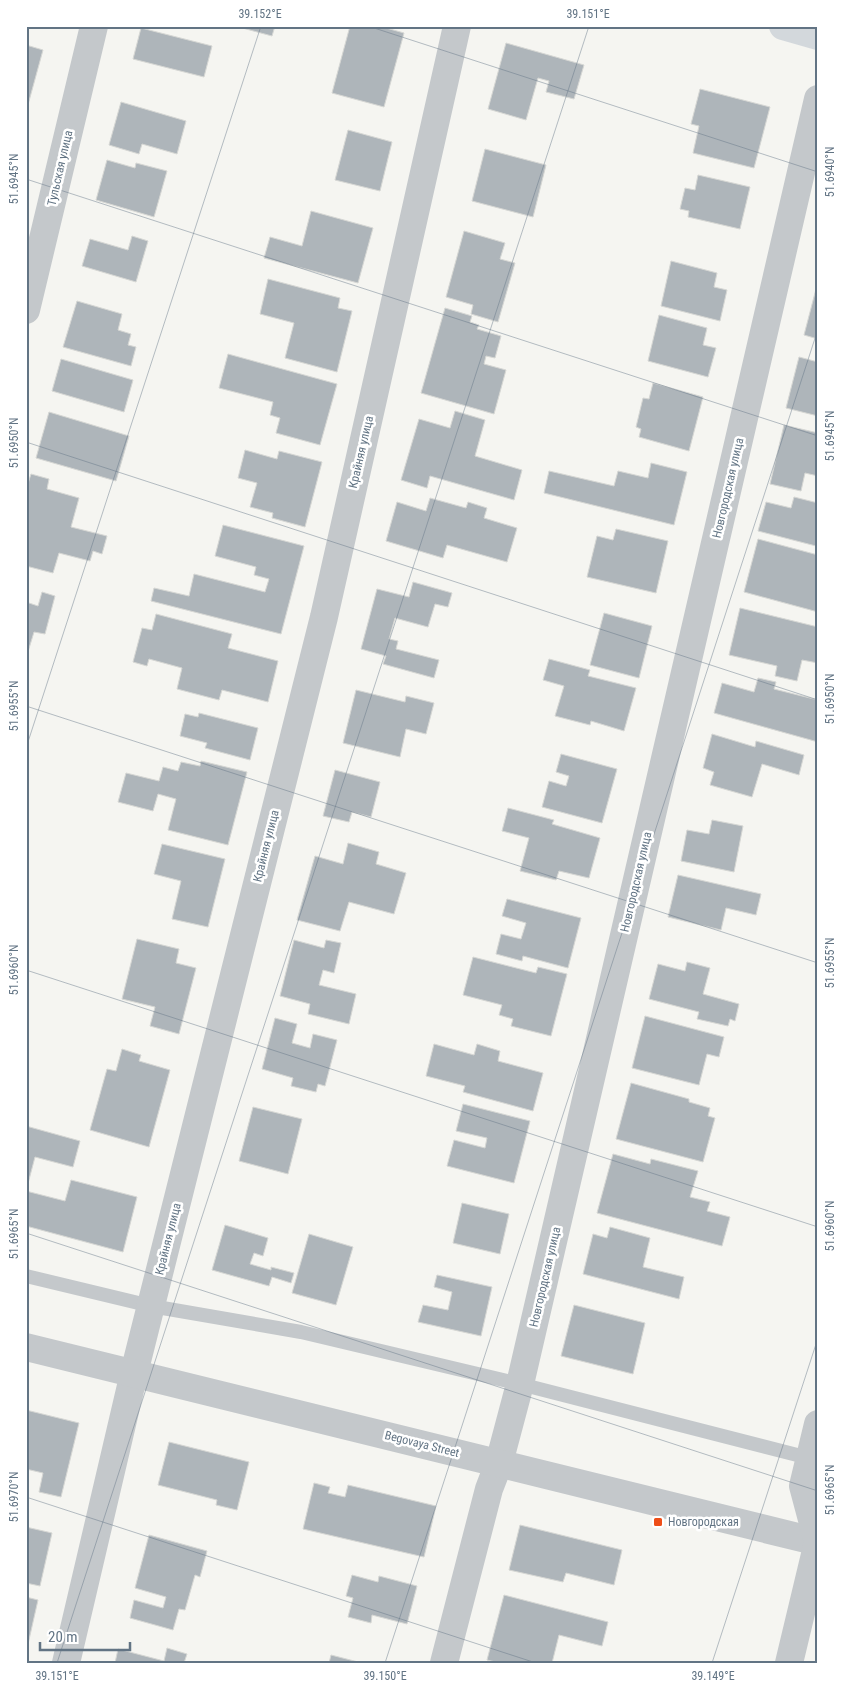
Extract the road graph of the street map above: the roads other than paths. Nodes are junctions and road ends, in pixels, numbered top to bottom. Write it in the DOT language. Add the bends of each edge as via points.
graph roads {
  1 [pos="94,26"];
  2 [pos="457,26"];
  3 [pos="782,26"];
  4 [pos="818,36"];
  5 [pos="818,99"];
  6 [pos="26,310"];
  7 [pos="26,1276"];
  8 [pos="151,1306"];
  9 [pos="26,1347"];
  10 [pos="134,1373"];
  11 [pos="520,1384"];
  12 [pos="818,1424"];
  13 [pos="809,1458"];
  14 [pos="499,1463"];
  15 [pos="818,1542"];
  16 [pos="66,1663"];
  17 [pos="444,1663"];
  18 [pos="790,1663"];
  1 -- 6 [label="street, Тульская улица"];
  2 -- 8 [label="street, Крайняя улица" via="324,617"];
  3 -- 4 [label="main road"];
  5 -- 11 [label="street, Новгородская улица"];
  7 -- 8 [label="lane"];
  8 -- 10 [label="street, Крайняя улица"];
  8 -- 11 [label="lane" via="301,1332"];
  9 -- 10 [label="street, Begovaya Street"];
  10 -- 14 [label="street, Begovaya Street"];
  10 -- 16 [label="street, Крайняя улица"];
  11 -- 13 [label="lane"];
  11 -- 14 [label="street, Новгородская улица"];
  12 -- 13 [label="street"];
  13 -- 15 [label="street" via="802,1486"];
  14 -- 15 [label="street, Begovaya Street"];
  14 -- 17 [label="street, Новгородская улица" via="489,1489"];
  15 -- 18 [label="street"];
}
